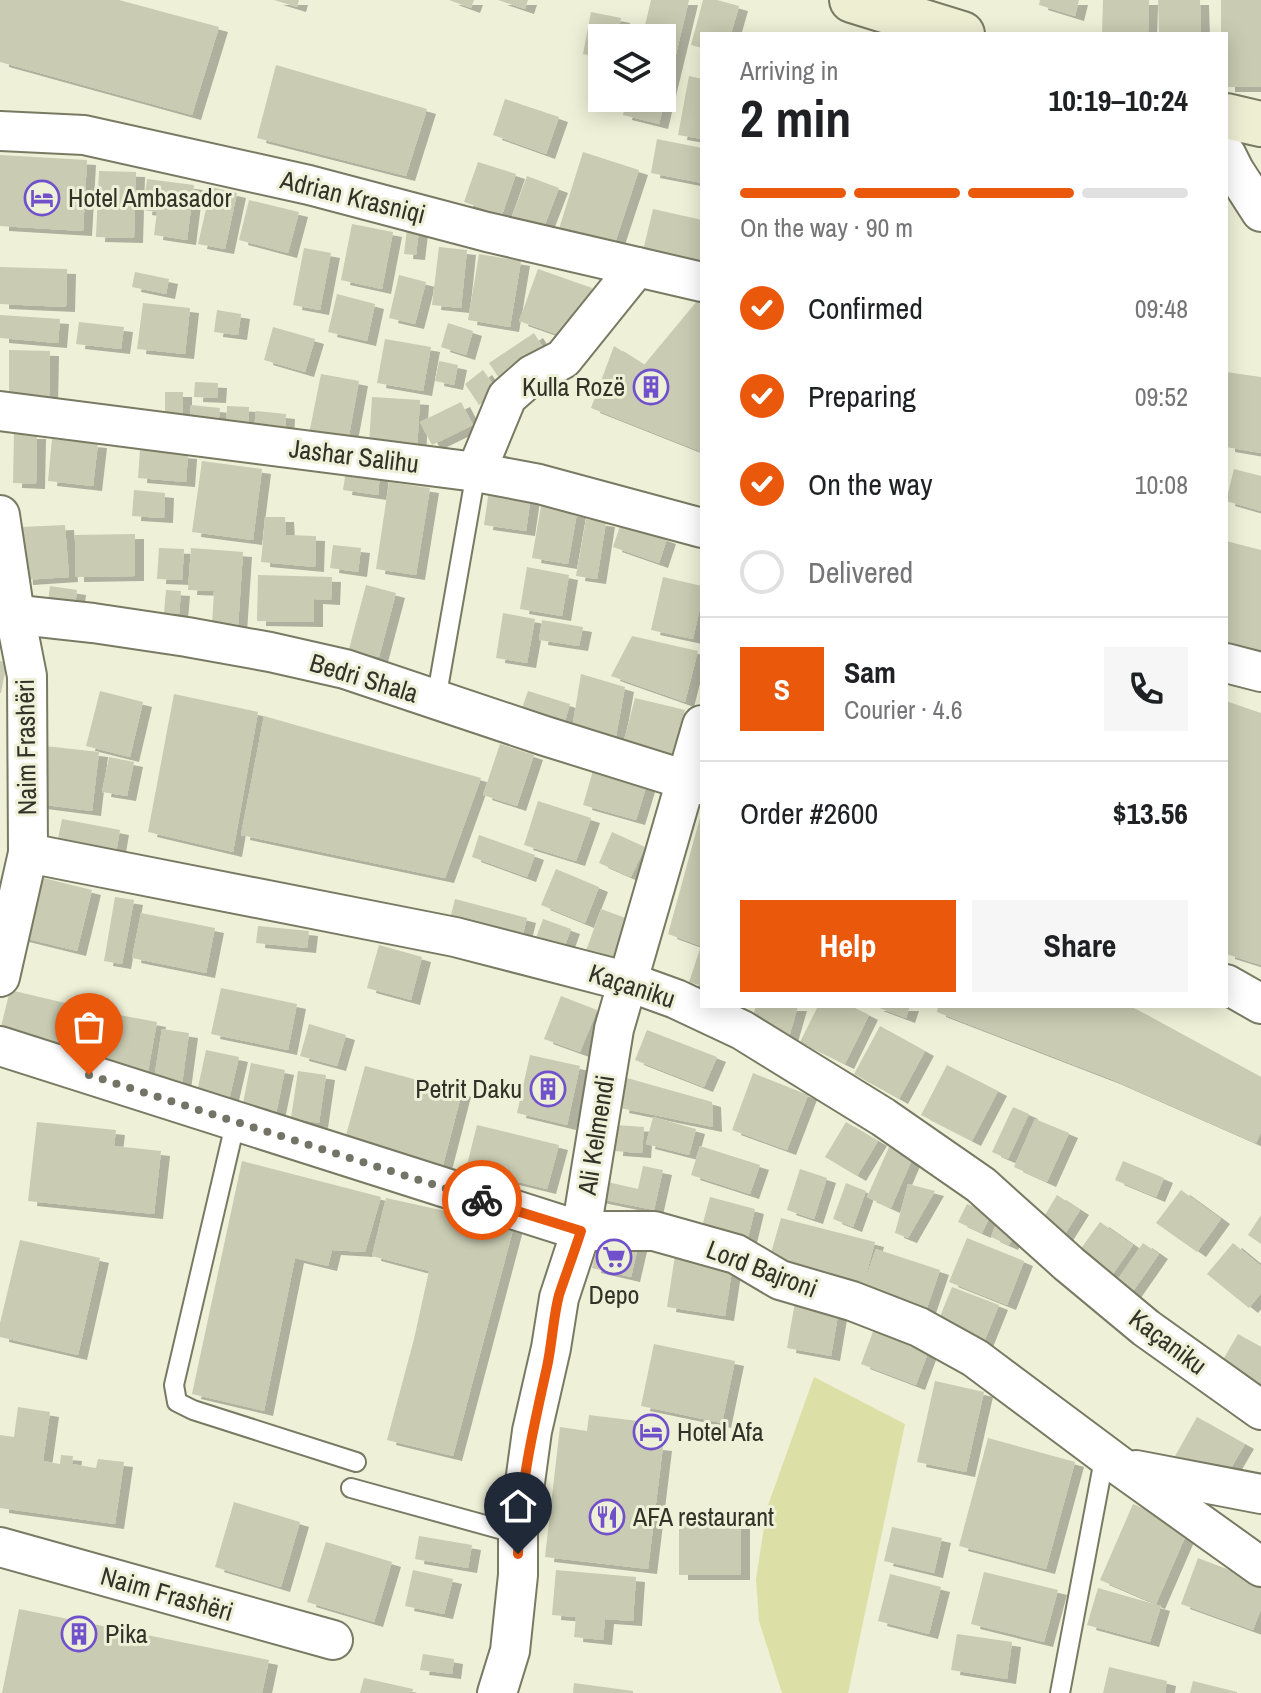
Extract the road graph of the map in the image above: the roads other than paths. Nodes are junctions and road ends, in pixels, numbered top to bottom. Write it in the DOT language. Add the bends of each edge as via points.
graph roads {
  1 [pos="852,0"];
  2 [pos="956,32"];
  3 [pos="0,131"];
  4 [pos="1228,158"];
  5 [pos="1261,212"];
  6 [pos="637,267"];
  7 [pos="700,282"];
  8 [pos="0,411"];
  9 [pos="476,472"];
  10 [pos="0,515"];
  11 [pos="700,527"];
  12 [pos="7,614"];
  13 [pos="1228,664"];
  14 [pos="1261,672"];
  15 [pos="436,700"];
  16 [pos="700,739"];
  17 [pos="694,782"];
  18 [pos="28,853"];
  19 [pos="0,977"];
  20 [pos="629,982"];
  21 [pos="1228,985"];
  22 [pos="1261,1004"];
  23 [pos="0,1046"];
  24 [pos="236,1120"];
  25 [pos="581,1231"];
  26 [pos="1261,1410"];
  27 [pos="1113,1461"];
  28 [pos="356,1462"];
  29 [pos="351,1488"];
  30 [pos="1261,1494"];
  31 [pos="518,1534"];
  32 [pos="0,1547"];
  33 [pos="1261,1567"];
  34 [pos="333,1640"];
  35 [pos="497,1693"];
  36 [pos="1060,1693"];
  1 -- 2 [label="street"];
  3 -- 6 [label="street, Adrian Krasniqi" via="99,139"];
  4 -- 5 [label="street"];
  6 -- 7 [label="street, Adrian Krasniqi"];
  6 -- 9 [label="street" via="563,359 532,375 507,397"];
  8 -- 9 [label="street, Jashar Salihu"];
  9 -- 11 [label="street, Jashar Salihu"];
  9 -- 15 [label="lane"];
  10 -- 12 [label="street, Naim Frashëri"];
  12 -- 15 [label="street, Bedri Shala" via="270,652 345,669"];
  12 -- 18 [label="street, Naim Frashëri" via="27,676"];
  13 -- 14 [label="street"];
  15 -- 17 [label="street, Bedri Shala"];
  16 -- 17 [label="street, Ali Kelmendi"];
  17 -- 20 [label="street, Ali Kelmendi"];
  18 -- 19 [label="street, Naim Frashëri"];
  18 -- 20 [label="street, Kaçaniku" via="455,937"];
  20 -- 25 [label="street, Ali Kelmendi" via="614,1029"];
  20 -- 26 [label="street, Kaçaniku" via="742,1030 883,1117 981,1185 1146,1328"];
  21 -- 22 [label="street"];
  23 -- 24 [label="street, Lord Bajroni"];
  24 -- 25 [label="street, Lord Bajroni"];
  24 -- 28 [label="lane" via="174,1385 177,1402"];
  25 -- 27 [label="street, Lord Bajroni" via="654,1231 736,1254 780,1280 919,1327 975,1358"];
  25 -- 31 [label="street, Ali Kelmendi" via="559,1298"];
  27 -- 30 [label="street, Lord Bajroni"];
  27 -- 33 [label="street, Lord Bajroni"];
  27 -- 36 [label="lane"];
  29 -- 31 [label="lane"];
  31 -- 35 [label="street, Ali Kelmendi" via="510,1651"];
  32 -- 34 [label="street, Naim Frashëri"];
}
